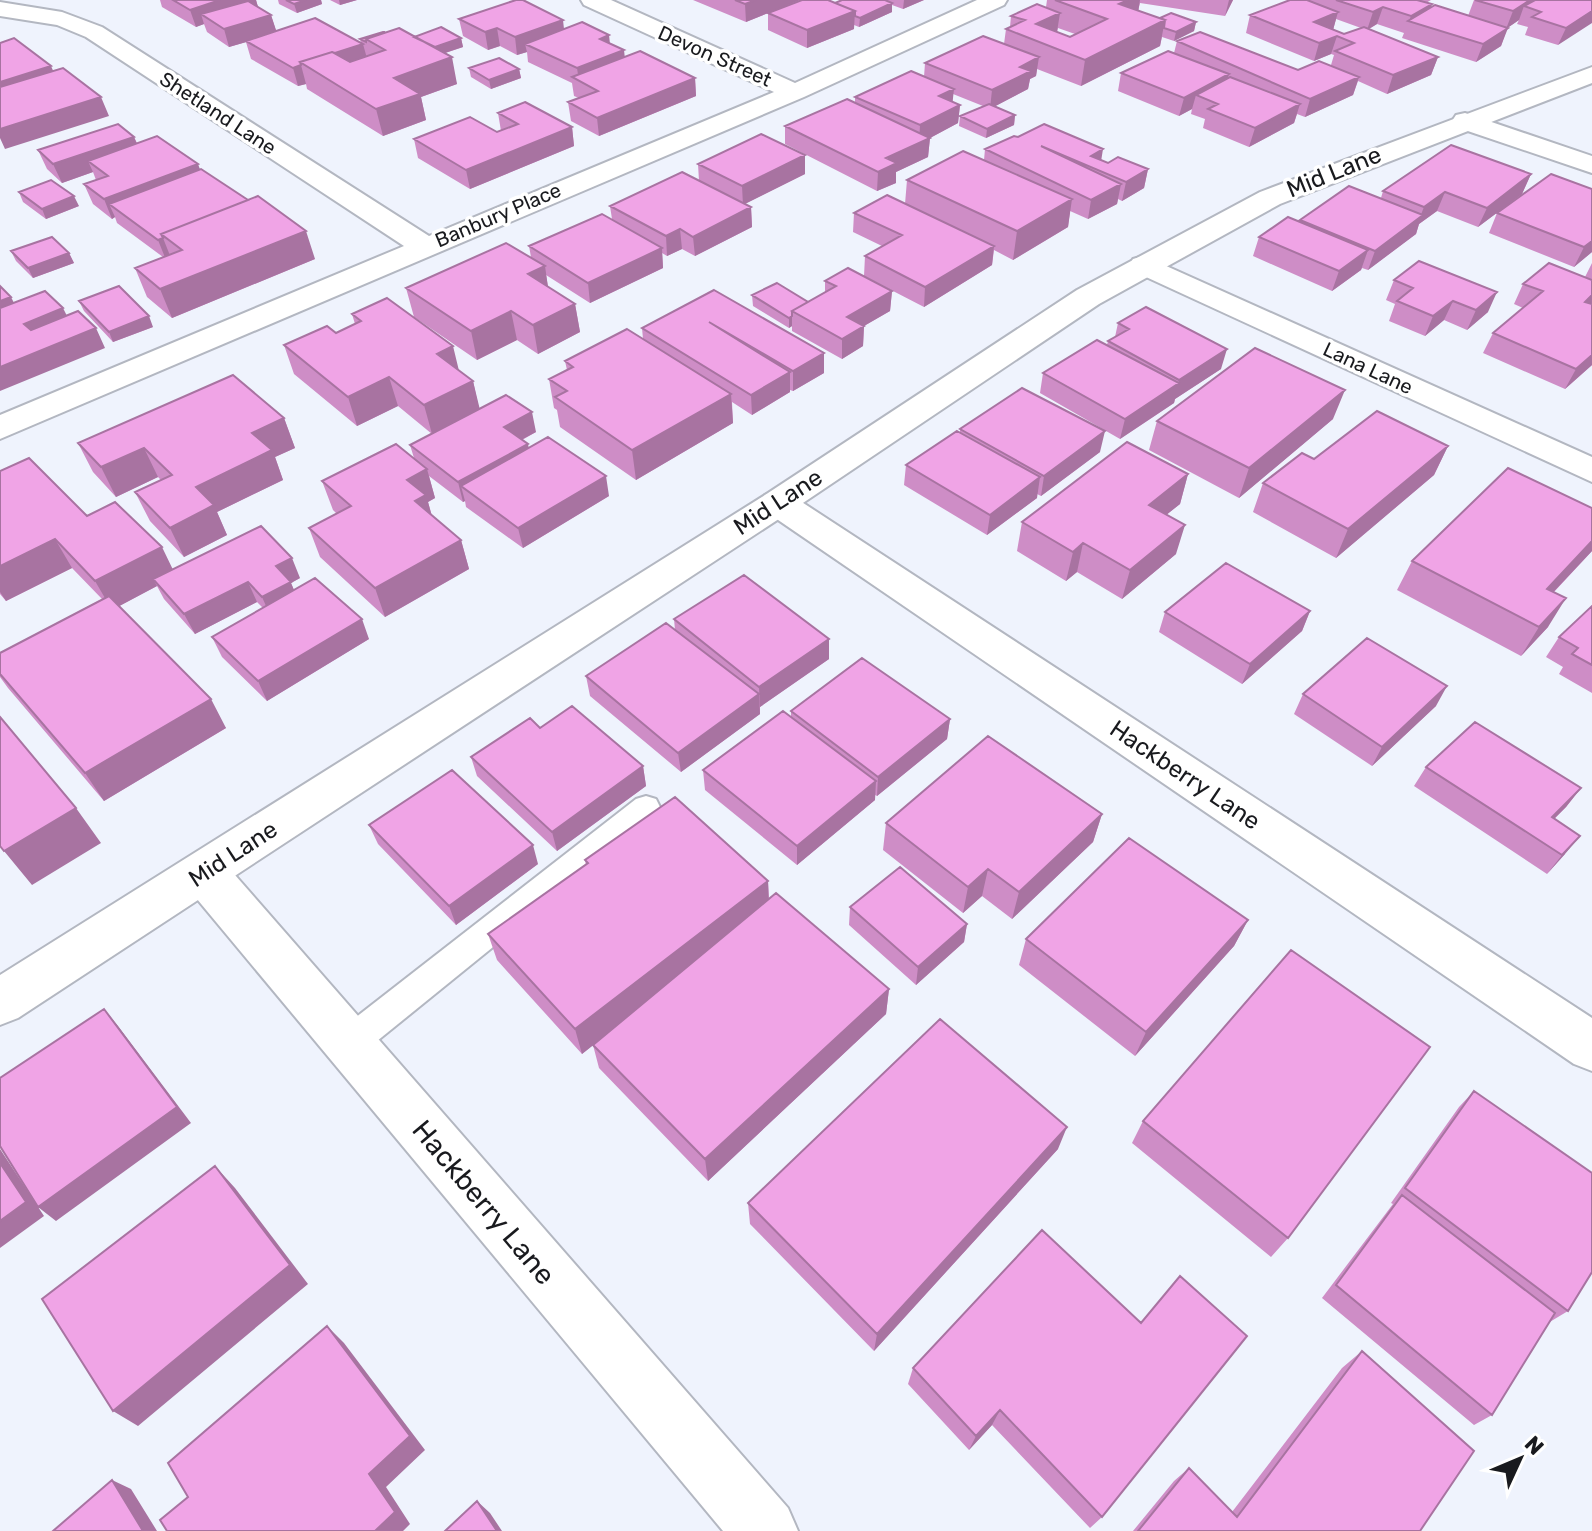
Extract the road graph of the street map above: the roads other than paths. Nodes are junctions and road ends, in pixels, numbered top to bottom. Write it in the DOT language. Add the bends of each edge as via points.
graph roads {
  1 [pos="592,0"];
  2 [pos="996,0"];
  3 [pos="0,9"];
  4 [pos="1592,74"];
  5 [pos="795,92"];
  6 [pos="1465,121"];
  7 [pos="1592,165"];
  8 [pos="424,246"];
  9 [pos="1144,265"];
  10 [pos="0,428"];
  11 [pos="1592,471"];
  12 [pos="778,503"];
  13 [pos="646,807"];
  14 [pos="204,873"];
  15 [pos="0,1002"];
  16 [pos="349,1043"];
  17 [pos="1592,1047"];
  18 [pos="765,1531"];
  1 -- 5 [label="street, Devon Street"];
  2 -- 5 [label="street, Banbury Place"];
  3 -- 8 [label="street, Shetland Lane" via="62,19 94,32"];
  4 -- 6 [label="street, Mid Lane"];
  5 -- 8 [label="street, Banbury Place"];
  6 -- 7 [label="street"];
  6 -- 9 [label="street, Mid Lane" via="1270,198"];
  8 -- 10 [label="street, Banbury Place"];
  9 -- 11 [label="street, Lana Lane"];
  9 -- 12 [label="street, Mid Lane"];
  12 -- 14 [label="street, Mid Lane"];
  12 -- 17 [label="street, Hackberry Lane"];
  13 -- 16 [label="lane"];
  14 -- 15 [label="street, Mid Lane"];
  14 -- 16 [label="street, Hackberry Lane"];
  16 -- 18 [label="street, Hackberry Lane"];
}
